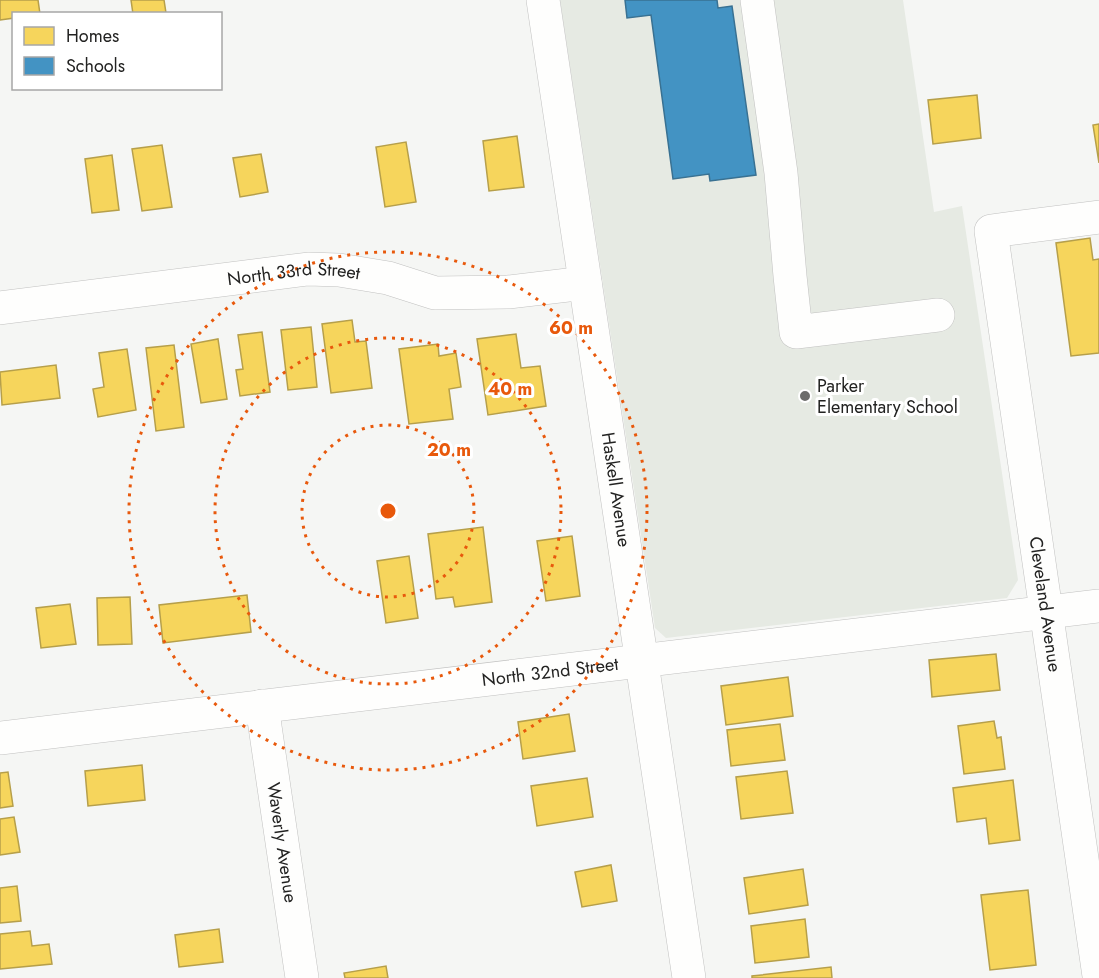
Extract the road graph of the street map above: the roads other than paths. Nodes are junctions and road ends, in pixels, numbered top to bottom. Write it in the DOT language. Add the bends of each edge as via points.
graph roads {
  1 [pos="543,0"];
  2 [pos="757,0"];
  3 [pos="1099,217"];
  4 [pos="585,283"];
  5 [pos="0,308"];
  6 [pos="938,315"];
  7 [pos="1099,606"];
  8 [pos="1046,612"];
  9 [pos="643,662"];
  10 [pos="261,706"];
  11 [pos="0,738"];
  12 [pos="1099,976"];
  13 [pos="302,978"];
  14 [pos="690,978"];
  1 -- 4 [label="street, Haskell Avenue"];
  2 -- 6 [label="street" via="781,173 796,332"];
  3 -- 8 [label="street, Cleveland Avenue" via="991,231"];
  4 -- 5 [label="street, North 33rd Street" via="508,292 435,293 388,278 308,269"];
  4 -- 9 [label="street, Haskell Avenue"];
  7 -- 8 [label="street, North 32nd Street"];
  8 -- 9 [label="street, North 32nd Street"];
  8 -- 12 [label="street, Cleveland Avenue"];
  9 -- 10 [label="street, North 32nd Street"];
  9 -- 14 [label="street, Haskell Avenue"];
  10 -- 11 [label="street, North 32nd Street"];
  10 -- 13 [label="street, Waverly Avenue"];
}
